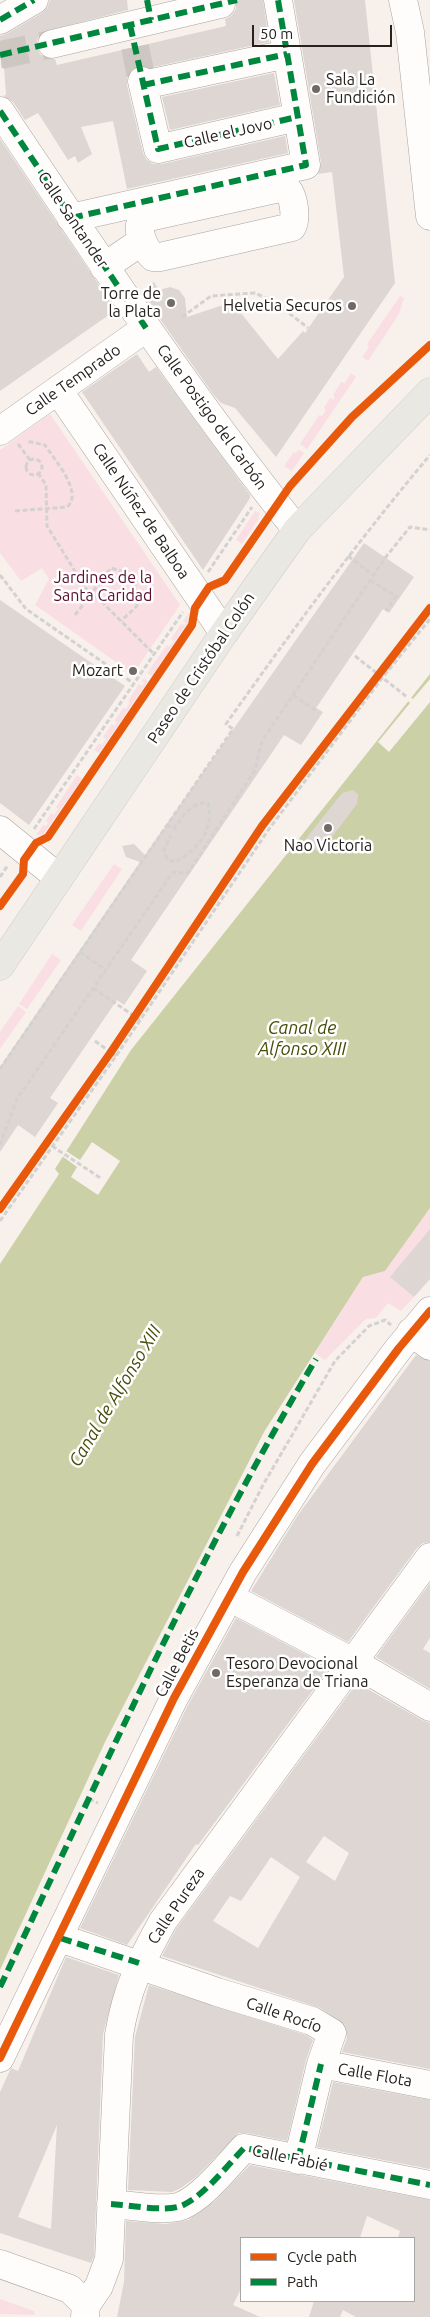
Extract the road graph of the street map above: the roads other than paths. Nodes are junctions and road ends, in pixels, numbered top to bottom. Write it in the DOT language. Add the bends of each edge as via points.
graph roads {
  1 [pos="34,0"];
  2 [pos="278,0"];
  3 [pos="403,0"];
  4 [pos="221,4"];
  5 [pos="0,20"];
  6 [pos="141,23"];
  7 [pos="52,44"];
  8 [pos="287,54"];
  9 [pos="0,111"];
  10 [pos="297,117"];
  11 [pos="430,216"];
  12 [pos="71,218"];
  13 [pos="142,241"];
  14 [pos="104,267"];
  15 [pos="146,328"];
  16 [pos="58,390"];
  17 [pos="430,392"];
  18 [pos="7,435"];
  19 [pos="297,530"];
  20 [pos="224,633"];
  21 [pos="0,830"];
  22 [pos="59,878"];
  23 [pos="0,966"];
  24 [pos="430,1311"];
  25 [pos="412,1335"];
  26 [pos="430,1558"];
  27 [pos="229,1597"];
  28 [pos="353,1662"];
  29 [pos="430,1707"];
  30 [pos="60,1938"];
  31 [pos="140,1963"];
  32 [pos="0,2058"];
  33 [pos="321,2064"];
  34 [pos="430,2085"];
  35 [pos="306,2166"];
  36 [pos="430,2185"];
  37 [pos="111,2204"];
  38 [pos="0,2264"];
  39 [pos="85,2311"];
  1 -- 5 [label="street"];
  2 -- 8 [label="street"];
  3 -- 11 [label="street" via="410,32"];
  4 -- 6 [label="street"];
  6 -- 7 [label="street"];
  8 -- 10 [label="street"];
  8 -- 10 [label="street, Calle el Jovo" via="142,83 158,148"];
  9 -- 12 [label="street, Calle Santander"];
  10 -- 12 [label="street" via="306,165"];
  12 -- 14 [label="street, Calle Santander"];
  13 -- 13 [label="street" via="139,228 144,218 284,187 291,194 295,223 292,227 160,257 152,257"];
  13 -- 14 [label="street"];
  14 -- 15 [label="street, Calle Santander"];
  15 -- 16 [label="street, Calle Temprado"];
  15 -- 19 [label="street, Calle Postigo del Carbón"];
  16 -- 18 [label="street, Calle Temprado"];
  16 -- 20 [label="street, Calle Núñez de Balboa"];
  17 -- 19 [label="main road, Paseo de Cristóbal Colón"];
  19 -- 20 [label="main road, Paseo de Cristóbal Colón"];
  20 -- 22 [label="main road, Paseo de Cristóbal Colón"];
  21 -- 22 [label="street"];
  22 -- 23 [label="main road, Paseo de Cristóbal Colón"];
  24 -- 25 [label="street, Calle Betis"];
  25 -- 27 [label="street, Calle Betis" via="312,1464"];
  26 -- 28 [label="street, Calle Pureza"];
  27 -- 28 [label="street"];
  27 -- 30 [label="street, Calle Betis" via="174,1698"];
  28 -- 29 [label="street"];
  28 -- 31 [label="street, Calle Pureza" via="163,1921"];
  30 -- 31 [label="street"];
  30 -- 32 [label="street, Calle Betis"];
  31 -- 33 [label="street, Calle Rocío" via="323,2026 332,2033"];
  31 -- 37 [label="street, Calle Pureza" via="124,2003 119,2035"];
  33 -- 34 [label="street, Calle Flota"];
  33 -- 35 [label="street, Calle Rocío"];
  35 -- 36 [label="street, Calle Fabié"];
  35 -- 37 [label="street, Calle Fabié" via="244,2148 210,2184 182,2206"];
  37 -- 39 [label="street, Calle Pureza" via="109,2259"];
  38 -- 39 [label="street" via="70,2289"];
}
